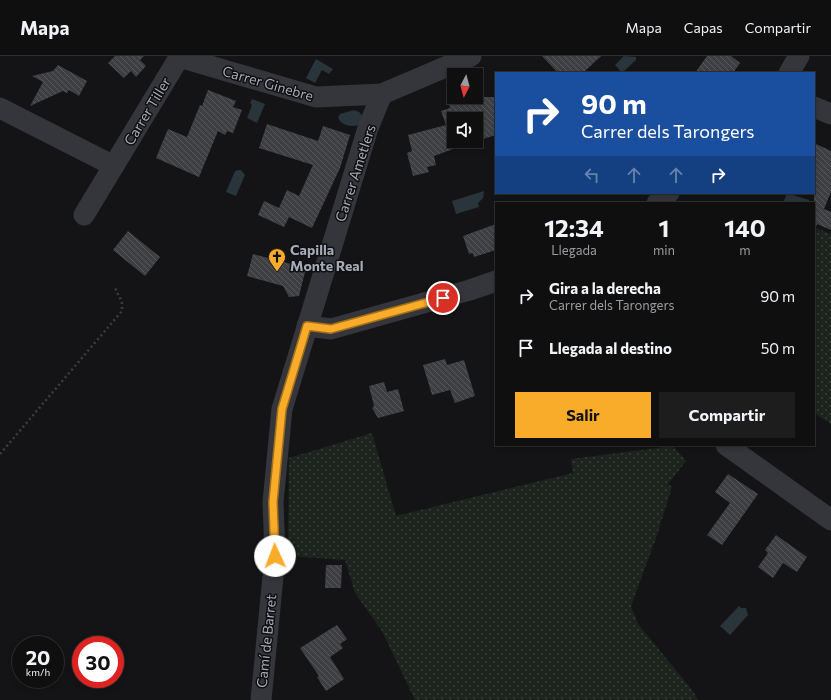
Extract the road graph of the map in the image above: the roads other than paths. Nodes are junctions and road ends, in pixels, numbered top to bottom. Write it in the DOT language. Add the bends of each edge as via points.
graph roads {
  1 [pos="471,56"];
  2 [pos="799,56"];
  3 [pos="180,57"];
  4 [pos="790,72"];
  5 [pos="382,94"];
  6 [pos="815,107"];
  7 [pos="0,108"];
  8 [pos="831,114"];
  9 [pos="114,166"];
  10 [pos="668,194"];
  11 [pos="658,202"];
  12 [pos="84,215"];
  13 [pos="495,281"];
  14 [pos="304,335"];
  15 [pos="727,446"];
  16 [pos="831,520"];
  17 [pos="261,700"];
  1 -- 5 [label="street, Carrer Ginebre"];
  2 -- 4 [label="street"];
  3 -- 5 [label="street, Carrer Ginebre" via="316,97"];
  3 -- 9 [label="street, Carrer Tiller"];
  5 -- 14 [label="street, Carrer Ametlers" via="368,128"];
  6 -- 8 [label="street"];
  7 -- 9 [label="street"];
  9 -- 12 [label="street, Carrer Tiller"];
  10 -- 11 [label="street"];
  13 -- 14 [label="street"];
  14 -- 17 [label="street, Camí de Barret" via="282,409 273,502 275,556"];
  15 -- 16 [label="street"];
}
